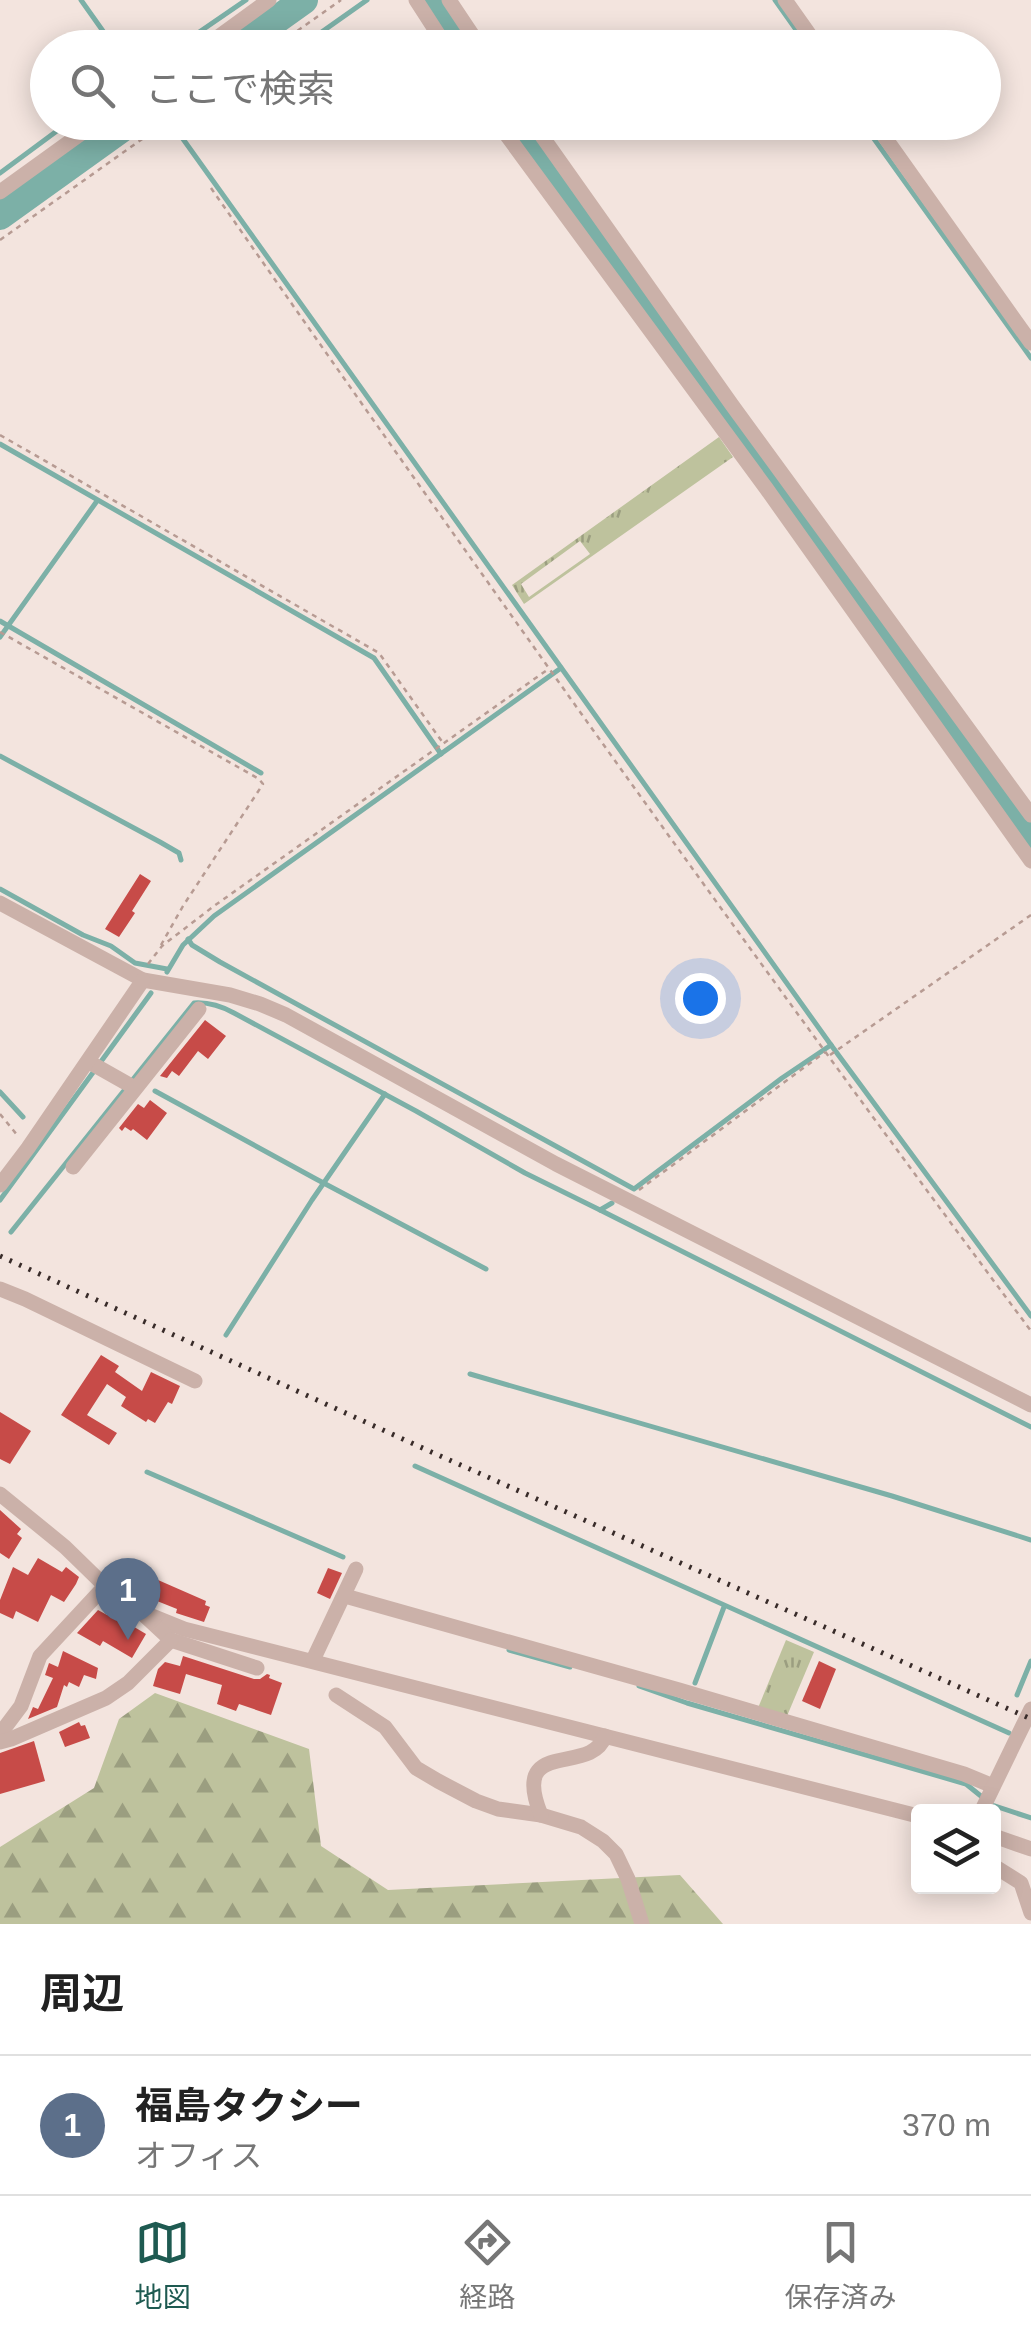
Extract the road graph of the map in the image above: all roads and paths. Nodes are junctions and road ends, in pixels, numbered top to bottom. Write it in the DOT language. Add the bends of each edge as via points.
graph roads {
  1 [pos="269,0"];
  2 [pos="341,0"];
  3 [pos="416,0"];
  4 [pos="449,0"];
  5 [pos="785,0"];
  6 [pos="227,30"];
  7 [pos="298,30"];
  8 [pos="435,30"];
  9 [pos="469,30"];
  10 [pos="806,30"];
  11 [pos="72,140"];
  12 [pos="141,140"];
  13 [pos="511,140"];
  14 [pos="545,140"];
  15 [pos="887,140"];
  16 [pos="210,188"];
  17 [pos="0,192"];
  18 [pos="0,240"];
  19 [pos="1031,344"];
  20 [pos="0,436"];
  21 [pos="0,632"];
  22 [pos="550,670"];
  23 [pos="439,746"];
  24 [pos="1031,814"];
  25 [pos="1031,861"];
  26 [pos="0,903"];
  27 [pos="1031,915"];
  28 [pos="158,951"];
  29 [pos="148,961"];
  30 [pos="143,980"];
  31 [pos="199,1009"];
  32 [pos="827,1052"];
  33 [pos="95,1065"];
  34 [pos="131,1086"];
  35 [pos="0,1114"];
  36 [pos="28,1148"];
  37 [pos="73,1167"];
  38 [pos="0,1185"];
  39 [pos="626,1200"];
  40 [pos="0,1289"];
  41 [pos="1031,1330"];
  42 [pos="196,1381"];
  43 [pos="1031,1404"];
  44 [pos="0,1494"];
  45 [pos="356,1569"];
  46 [pos="105,1586"];
  47 [pos="345,1596"];
  48 [pos="142,1612"];
  49 [pos="172,1640"];
  50 [pos="312,1660"];
  51 [pos="257,1668"];
  52 [pos="336,1695"];
  53 [pos="1031,1709"];
  54 [pos="0,1734"];
  55 [pos="605,1736"];
  56 [pos="0,1742"];
  57 [pos="987,1799"];
  58 [pos="911,1814"];
  59 [pos="541,1815"];
  60 [pos="1001,1838"];
  61 [pos="1031,1849"];
  62 [pos="1001,1871"];
  63 [pos="1031,1913"];
  64 [pos="642,1924"];
  1 -- 6 [label="street"];
  2 -- 7 [label="path"];
  3 -- 8 [label="street"];
  4 -- 9 [label="street"];
  5 -- 10 [label="street"];
  11 -- 17 [label="street"];
  12 -- 18 [label="path"];
  13 -- 25 [label="street"];
  14 -- 24 [label="street"];
  15 -- 19 [label="street"];
  16 -- 22 [label="path"];
  20 -- 23 [label="path" via="379,653"];
  21 -- 28 [label="path" via="264,784"];
  22 -- 23 [label="path"];
  22 -- 32 [label="path"];
  23 -- 28 [label="path"];
  26 -- 30 [label="street"];
  27 -- 32 [label="path"];
  28 -- 29 [label="path"];
  30 -- 33 [label="street"];
  30 -- 39 [label="street" via="230,995 286,1015"];
  31 -- 34 [label="street"];
  32 -- 39 [label="path"];
  32 -- 41 [label="path"];
  33 -- 34 [label="street"];
  33 -- 36 [label="street"];
  34 -- 37 [label="street"];
  35 -- 36 [label="path"];
  36 -- 38 [label="street"];
  39 -- 43 [label="street"];
  40 -- 42 [label="street"];
  44 -- 46 [label="street"];
  45 -- 47 [label="street"];
  46 -- 48 [label="street"];
  46 -- 54 [label="street" via="40,1656 22,1706"];
  47 -- 50 [label="street"];
  47 -- 57 [label="street" via="964,1774"];
  48 -- 49 [label="street"];
  48 -- 50 [label="street"];
  49 -- 51 [label="street"];
  49 -- 56 [label="street" via="106,1698"];
  50 -- 55 [label="street"];
  52 -- 59 [label="street" via="386,1727 416,1768 438,1782 476,1801"];
  53 -- 57 [label="street"];
  55 -- 58 [label="street"];
  55 -- 59 [label="street" via="593,1750 540,1768 532,1786"];
  59 -- 64 [label="street" via="581,1827 616,1854"];
  60 -- 61 [label="street"];
  62 -- 63 [label="street" via="1020,1883"];
}
